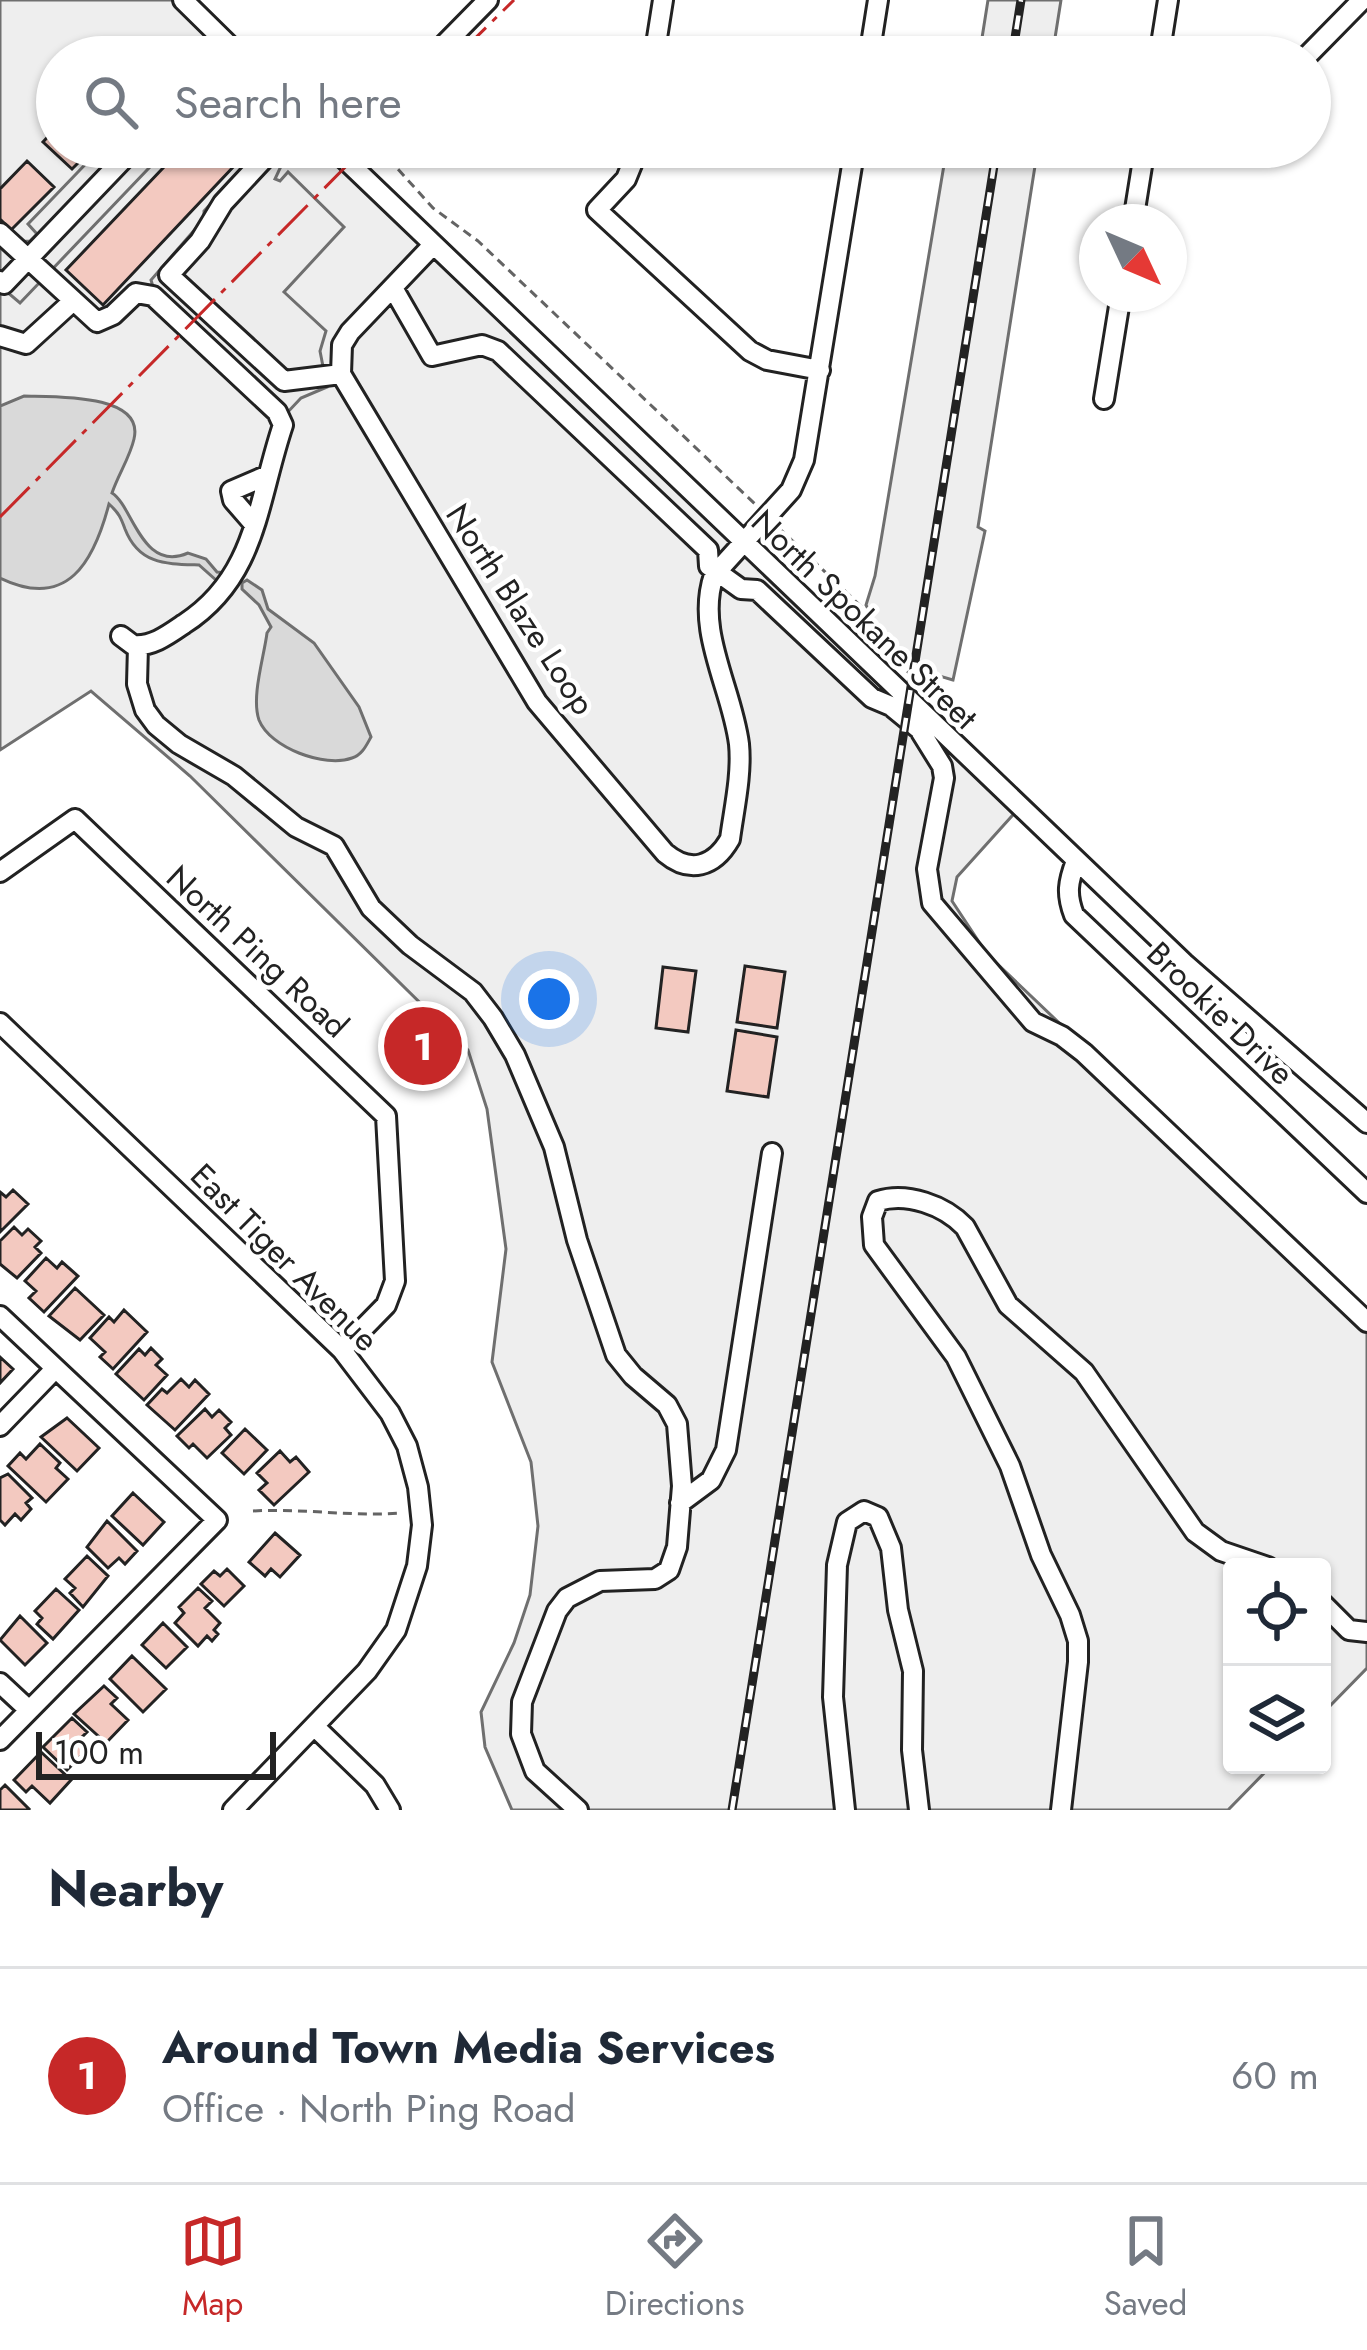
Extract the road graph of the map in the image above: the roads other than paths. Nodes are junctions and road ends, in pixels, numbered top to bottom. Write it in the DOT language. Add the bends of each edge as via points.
graph roads {
  1 [pos="183,0"];
  2 [pos="488,0"];
  3 [pos="663,0"];
  4 [pos="878,0"];
  5 [pos="1168,0"];
  6 [pos="1362,0"];
  7 [pos="215,36"];
  8 [pos="453,36"];
  9 [pos="657,36"];
  10 [pos="872,36"];
  11 [pos="1162,36"];
  12 [pos="1327,36"];
  13 [pos="115,168"];
  14 [pos="255,168"];
  15 [pos="357,168"];
  16 [pos="630,168"];
  17 [pos="852,168"];
  18 [pos="1141,168"];
  19 [pos="1135,204"];
  20 [pos="0,233"];
  21 [pos="433,245"];
  22 [pos="28,260"];
  23 [pos="0,281"];
  24 [pos="393,288"];
  25 [pos="71,302"];
  26 [pos="1118,312"];
  27 [pos="0,336"];
  28 [pos="820,370"];
  29 [pos="341,374"];
  30 [pos="1104,399"];
  31 [pos="266,476"];
  32 [pos="253,523"];
  33 [pos="744,545"];
  34 [pos="717,572"];
  35 [pos="1076,861"];
  36 [pos="0,872"];
  37 [pos="0,1023"];
  38 [pos="1367,1123"];
  39 [pos="772,1153"];
  40 [pos="1367,1193"];
  41 [pos="0,1316"];
  42 [pos="1367,1322"];
  43 [pos="342,1349"];
  44 [pos="55,1369"];
  45 [pos="0,1426"];
  46 [pos="680,1504"];
  47 [pos="1242,1558"];
  48 [pos="1331,1612"];
  49 [pos="1367,1632"];
  50 [pos="0,1683"];
  51 [pos="29,1710"];
  52 [pos="314,1726"];
  53 [pos="0,1740"];
  54 [pos="233,1810"];
  55 [pos="390,1810"];
  56 [pos="578,1810"];
  57 [pos="844,1810"];
  58 [pos="919,1810"];
  59 [pos="1061,1810"];
  1 -- 7 [label="street"];
  2 -- 8 [label="street"];
  3 -- 9 [label="street"];
  4 -- 10 [label="street"];
  5 -- 11 [label="street"];
  6 -- 12 [label="street"];
  13 -- 22 [label="street"];
  14 -- 29 [label="street" via="169,275 284,382"];
  15 -- 21 [label="street, North Spokane Street"];
  16 -- 28 [label="street" via="597,210 750,351"];
  17 -- 28 [label="street"];
  18 -- 19 [label="street"];
  20 -- 22 [label="street"];
  21 -- 24 [label="street"];
  21 -- 33 [label="street, North Spokane Street"];
  22 -- 23 [label="street"];
  22 -- 25 [label="street"];
  24 -- 29 [label="street" via="342,345"];
  24 -- 34 [label="street" via="432,356 482,345 498,351 708,550"];
  25 -- 27 [label="street" via="26,344"];
  25 -- 31 [label="street" via="97,322 136,293 153,296 277,412 283,425"];
  26 -- 30 [label="street"];
  28 -- 33 [label="street" via="791,490"];
  29 -- 34 [label="street, North Blaze Loop" via="538,702 665,854 694,866 715,860 730,839 740,761 711,638"];
  31 -- 32 [label="street"];
  31 -- 32 [label="street" via="231,491"];
  32 -- 46 [label="street" via="241,565 219,599 160,639 129,641 145,710 179,744 334,846 371,908 494,1018 554,1147 616,1355 677,1424"];
  33 -- 34 [label="street"];
  33 -- 35 [label="street, North Spokane Street"];
  34 -- 42 [label="street" via="757,590 928,740 944,778 928,891 1026,1015 1084,1053"];
  35 -- 38 [label="street, North Spokane Street"];
  35 -- 40 [label="street, Brookie Drive" via="1067,898 1074,915"];
  36 -- 43 [label="street, North Ping Road" via="75,819 386,1116 395,1280 386,1305"];
  37 -- 43 [label="street, East Tiger Avenue"];
  39 -- 46 [label="street" via="726,1450 711,1480"];
  41 -- 44 [label="street"];
  43 -- 52 [label="street, East Tiger Avenue" via="407,1446 422,1525 396,1630"];
  44 -- 45 [label="street"];
  44 -- 51 [label="street" via="217,1520"];
  46 -- 56 [label="street" via="669,1570 572,1593 557,1611 525,1694 521,1733 531,1765"];
  47 -- 59 [label="street" via="1196,1532 1084,1372 1008,1305 955,1216 920,1202 878,1201 874,1245 956,1357 1018,1483 1078,1641"];
  48 -- 49 [label="street" via="1349,1630"];
  50 -- 51 [label="street"];
  51 -- 53 [label="street"];
  52 -- 54 [label="street, East Tiger Avenue"];
  52 -- 55 [label="street"];
  57 -- 58 [label="street" via="833,1697 837,1565 847,1522 870,1511 885,1527 913,1671"];
}
